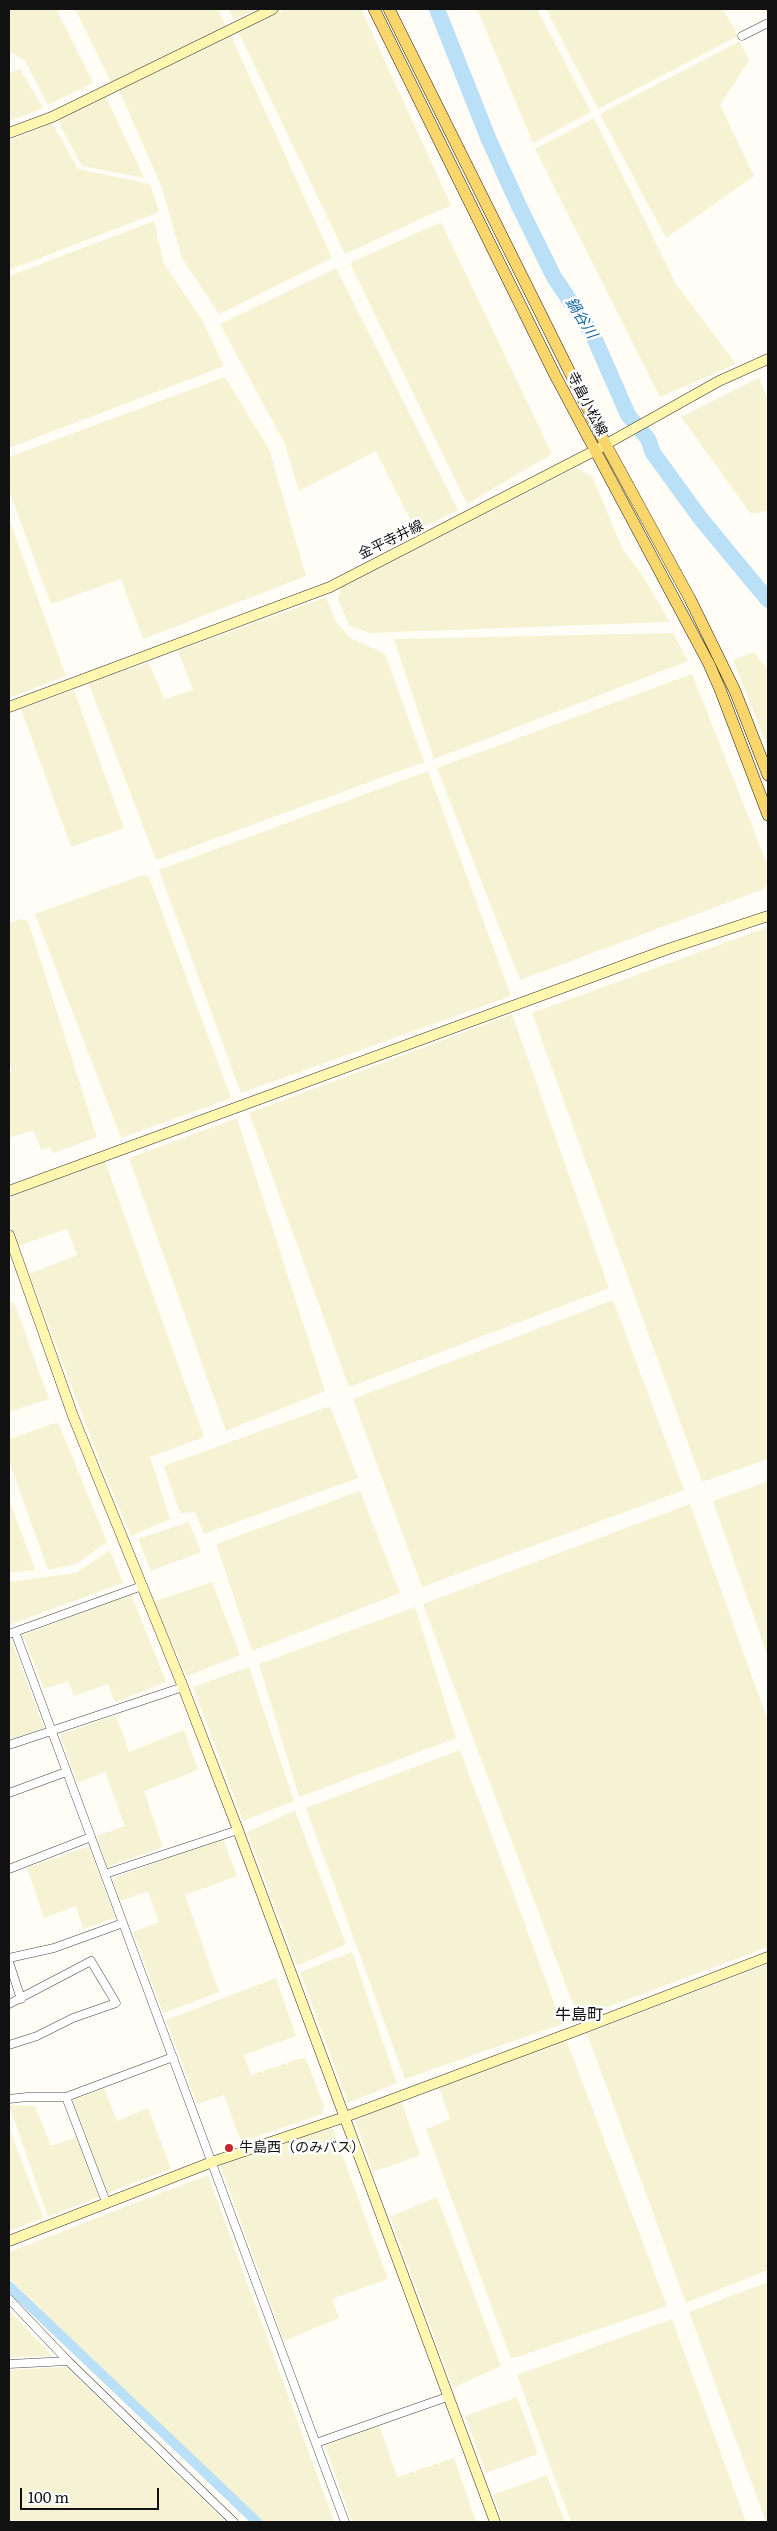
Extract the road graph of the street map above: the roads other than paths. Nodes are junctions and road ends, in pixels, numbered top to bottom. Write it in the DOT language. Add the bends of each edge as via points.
graph roads {
  1 [pos="273,9"];
  2 [pos="374,9"];
  3 [pos="389,9"];
  4 [pos="768,23"];
  5 [pos="742,36"];
  6 [pos="9,133"];
  7 [pos="768,359"];
  8 [pos="606,445"];
  9 [pos="594,451"];
  10 [pos="9,706"];
  11 [pos="768,775"];
  12 [pos="768,815"];
  13 [pos="768,916"];
  14 [pos="9,1191"];
  15 [pos="9,1235"];
  16 [pos="142,1586"];
  17 [pos="12,1633"];
  18 [pos="183,1687"];
  19 [pos="51,1732"];
  20 [pos="9,1745"];
  21 [pos="66,1772"];
  22 [pos="9,1794"];
  23 [pos="238,1830"];
  24 [pos="91,1837"];
  25 [pos="9,1869"];
  26 [pos="105,1874"];
  27 [pos="123,1923"];
  28 [pos="768,1957"];
  29 [pos="9,1958"];
  30 [pos="9,1962"];
  31 [pos="20,1999"];
  32 [pos="9,2004"];
  33 [pos="9,2045"];
  34 [pos="173,2057"];
  35 [pos="66,2097"];
  36 [pos="9,2099"];
  37 [pos="345,2116"];
  38 [pos="212,2162"];
  39 [pos="106,2202"];
  40 [pos="9,2241"];
  41 [pos="9,2299"];
  42 [pos="68,2362"];
  43 [pos="9,2364"];
  44 [pos="447,2396"];
  45 [pos="316,2443"];
  46 [pos="234,2522"];
  47 [pos="345,2522"];
  48 [pos="495,2522"];
  1 -- 6 [label="street" via="52,117"];
  2 -- 9 [label="main road, 寺畠小松線"];
  3 -- 8 [label="main road, 寺畠小松線"];
  4 -- 5 [label="street"];
  7 -- 8 [label="street, 金平寺井線" via="720,381"];
  8 -- 9 [label="street, 金平寺井線"];
  8 -- 11 [label="main road, 寺畠小松線" via="716,651"];
  9 -- 10 [label="street, 金平寺井線" via="330,587"];
  9 -- 12 [label="main road, 寺畠小松線" via="720,689"];
  13 -- 14 [label="street" via="668,949"];
  15 -- 16 [label="street" via="73,1416"];
  16 -- 17 [label="street"];
  16 -- 18 [label="street"];
  17 -- 19 [label="street"];
  18 -- 19 [label="street"];
  18 -- 23 [label="street"];
  19 -- 20 [label="street"];
  19 -- 21 [label="street"];
  21 -- 22 [label="street"];
  21 -- 24 [label="street"];
  23 -- 26 [label="street"];
  23 -- 37 [label="street"];
  24 -- 25 [label="street"];
  24 -- 26 [label="street"];
  26 -- 27 [label="street"];
  27 -- 29 [label="street" via="54,1948"];
  27 -- 34 [label="street"];
  28 -- 37 [label="street"];
  30 -- 31 [label="street"];
  31 -- 32 [label="street"];
  31 -- 33 [label="street" via="91,1961 116,2003"];
  34 -- 35 [label="street"];
  34 -- 38 [label="street"];
  35 -- 36 [label="street"];
  35 -- 39 [label="street"];
  37 -- 38 [label="street"];
  37 -- 44 [label="street"];
  38 -- 39 [label="street"];
  38 -- 45 [label="street"];
  39 -- 40 [label="street"];
  41 -- 42 [label="street"];
  42 -- 43 [label="street"];
  42 -- 46 [label="street"];
  44 -- 45 [label="street"];
  44 -- 48 [label="street"];
  45 -- 47 [label="street"];
}
